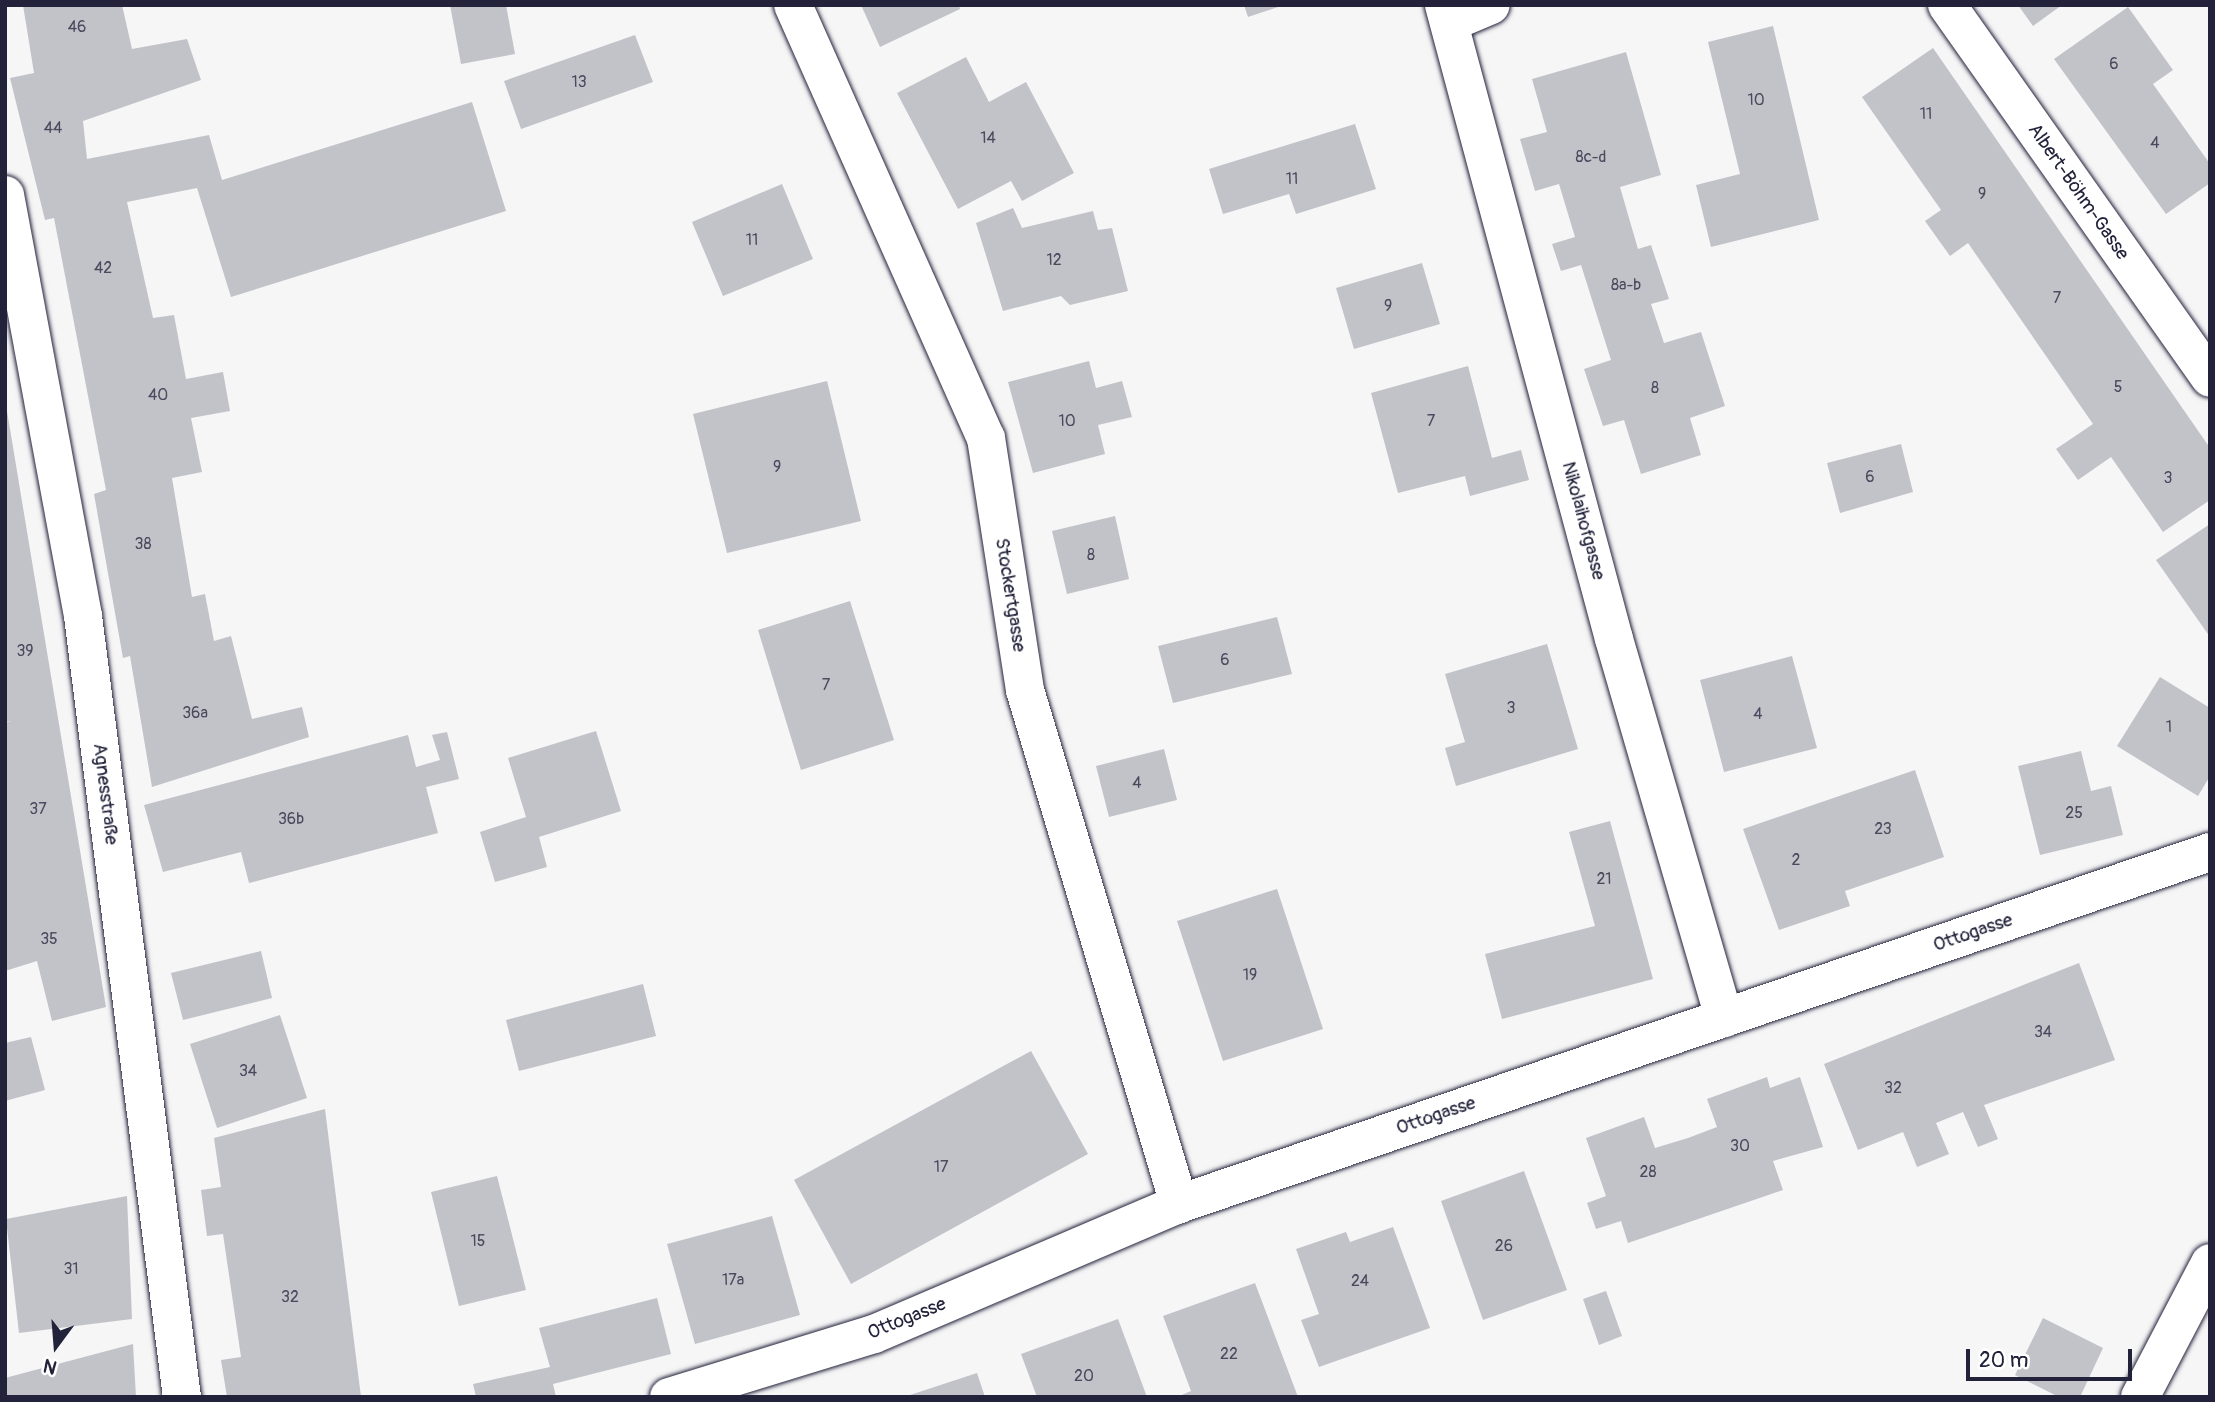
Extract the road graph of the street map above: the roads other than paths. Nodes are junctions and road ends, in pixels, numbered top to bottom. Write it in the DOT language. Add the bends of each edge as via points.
graph roads {
  1 [pos="793,5"];
  2 [pos="1491,5"];
  3 [pos="1947,5"];
  4 [pos="1447,14"];
  5 [pos="5,195"];
  6 [pos="2210,378"];
  7 [pos="2210,852"];
  8 [pos="1724,1018"];
  9 [pos="1179,1204"];
  10 [pos="2210,1263"];
  11 [pos="182,1397"];
  12 [pos="669,1397"];
  13 [pos="2140,1397"];
  1 -- 9 [label="street, Stockertgasse" via="986,438 1025,690"];
  2 -- 4 [label="street, Nikolaihofgasse"];
  3 -- 6 [label="street, Albert-Böhm-Gasse"];
  4 -- 8 [label="street, Nikolaihofgasse" via="1614,639"];
  5 -- 11 [label="street, Agnesstraße" via="83,616"];
  7 -- 8 [label="street, Ottogasse"];
  8 -- 9 [label="street, Ottogasse"];
  9 -- 12 [label="street, Ottogasse" via="874,1334"];
  10 -- 13 [label="street"];
}
